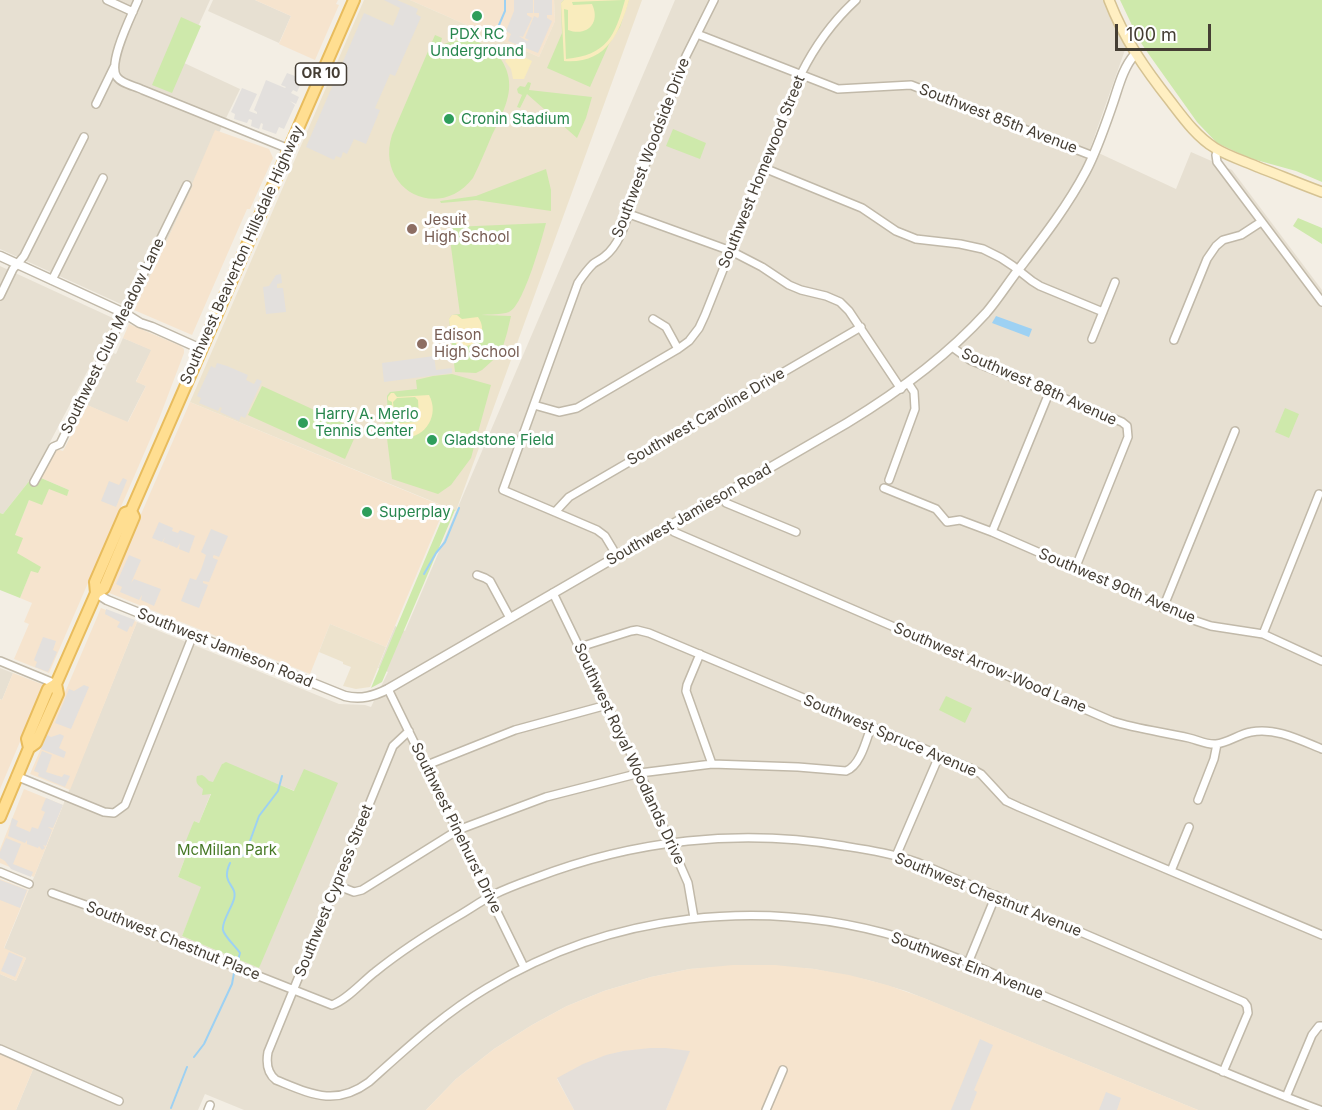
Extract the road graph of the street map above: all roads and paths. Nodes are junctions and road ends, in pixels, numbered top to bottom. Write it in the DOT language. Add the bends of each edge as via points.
graph roads {
  1 [pos="107,0"];
  2 [pos="138,0"];
  3 [pos="354,0"];
  4 [pos="714,0"];
  5 [pos="856,0"];
  6 [pos="1109,0"];
  7 [pos="133,12"];
  8 [pos="697,34"];
  9 [pos="1135,54"];
  10 [pos="114,67"];
  11 [pos="801,74"];
  12 [pos="96,104"];
  13 [pos="84,137"];
  14 [pos="289,149"];
  15 [pos="1218,150"];
  16 [pos="1093,156"];
  17 [pos="764,168"];
  18 [pos="103,178"];
  19 [pos="187,185"];
  20 [pos="1322,192"];
  21 [pos="629,214"];
  22 [pos="1261,222"];
  23 [pos="731,251"];
  24 [pos="0,256"];
  25 [pos="17,264"];
  26 [pos="1018,269"];
  27 [pos="52,280"];
  28 [pos="1115,282"];
  29 [pos="0,296"];
  30 [pos="1322,302"];
  31 [pos="1103,312"];
  32 [pos="124,313"];
  33 [pos="653,319"];
  34 [pos="861,327"];
  35 [pos="1092,339"];
  36 [pos="1174,340"];
  37 [pos="952,347"];
  38 [pos="201,349"];
  39 [pos="678,349"];
  40 [pos="908,383"];
  41 [pos="900,389"];
  42 [pos="1049,393"];
  43 [pos="534,405"];
  44 [pos="1234,431"];
  45 [pos="889,480"];
  46 [pos="34,482"];
  47 [pos="884,488"];
  48 [pos="1319,494"];
  49 [pos="722,495"];
  50 [pos="555,512"];
  51 [pos="669,527"];
  52 [pos="796,532"];
  53 [pos="992,532"];
  54 [pos="617,556"];
  55 [pos="1075,569"];
  56 [pos="477,575"];
  57 [pos="96,593"];
  58 [pos="553,593"];
  59 [pos="1163,608"];
  60 [pos="510,618"];
  61 [pos="1263,634"];
  62 [pos="193,635"];
  63 [pos="580,647"];
  64 [pos="700,654"];
  65 [pos="0,661"];
  66 [pos="1322,661"];
  67 [pos="56,684"];
  68 [pos="388,689"];
  69 [pos="607,705"];
  70 [pos="871,727"];
  71 [pos="409,731"];
  72 [pos="1217,744"];
  73 [pos="1322,749"];
  74 [pos="939,756"];
  75 [pos="712,764"];
  76 [pos="427,765"];
  77 [pos="640,773"];
  78 [pos="16,776"];
  79 [pos="1198,800"];
  80 [pos="0,817"];
  81 [pos="1189,827"];
  82 [pos="458,830"];
  83 [pos="670,842"];
  84 [pos="896,856"];
  85 [pos="1171,871"];
  86 [pos="0,872"];
  87 [pos="29,884"];
  88 [pos="336,885"];
  89 [pos="52,892"];
  90 [pos="490,896"];
  91 [pos="996,896"];
  92 [pos="694,918"];
  93 [pos="1322,935"];
  94 [pos="968,963"];
  95 [pos="524,967"];
  96 [pos="294,990"];
  97 [pos="1322,1026"];
  98 [pos="0,1049"];
  99 [pos="267,1057"];
  100 [pos="783,1070"];
  101 [pos="1223,1072"];
  102 [pos="1286,1097"];
  103 [pos="119,1101"];
  104 [pos="766,1110"];
  105 [pos="1320,1110"];
  1 -- 7 [label="street"];
  2 -- 7 [label="street"];
  3 -- 14 [label="main road, Southwest Beaverton Hillsdale Highway / OR 10"];
  4 -- 8 [label="street, Southwest Woodside Drive"];
  5 -- 11 [label="street, Southwest Homewood Street" via="824,35"];
  6 -- 9 [label="main road"];
  7 -- 10 [label="street"];
  8 -- 11 [label="street, Southwest 85th Avenue"];
  8 -- 21 [label="street, Southwest Woodside Drive"];
  9 -- 15 [label="main road" via="1187,123"];
  9 -- 16 [label="street, Southwest Jamieson Road" via="1122,74"];
  10 -- 12 [label="street"];
  10 -- 14 [label="street" via="122,81"];
  11 -- 16 [label="street, Southwest 85th Avenue" via="838,89 910,84"];
  11 -- 17 [label="street, Southwest Homewood Street"];
  13 -- 25 [label="street"];
  14 -- 38 [label="main road, Southwest Beaverton Hillsdale Highway / OR 10"];
  15 -- 20 [label="main road"];
  15 -- 22 [label="street" via="1217,162"];
  16 -- 26 [label="street, Southwest Jamieson Road" via="1053,225"];
  17 -- 23 [label="street, Southwest Homewood Street"];
  17 -- 26 [label="street" via="862,208 896,231 916,239 982,249"];
  18 -- 27 [label="street"];
  19 -- 32 [label="street, Southwest Club Meadow Lane"];
  21 -- 23 [label="street"];
  21 -- 43 [label="street, Southwest Woodside Drive" via="607,255 578,284"];
  22 -- 30 [label="street"];
  22 -- 36 [label="street" via="1241,235 1223,240 1212,252"];
  23 -- 34 [label="street" via="789,285 840,302"];
  23 -- 39 [label="street, Southwest Homewood Street" via="699,328"];
  24 -- 25 [label="street"];
  25 -- 27 [label="street"];
  25 -- 29 [label="street"];
  26 -- 31 [label="street" via="1032,282"];
  26 -- 37 [label="street, Southwest Jamieson Road" via="987,311"];
  27 -- 32 [label="street"];
  28 -- 31 [label="street"];
  31 -- 35 [label="street"];
  32 -- 38 [label="street" via="143,318 152,327"];
  32 -- 46 [label="street, Southwest Club Meadow Lane" via="60,444 53,447"];
  33 -- 39 [label="street" via="666,327"];
  34 -- 41 [label="street"];
  34 -- 50 [label="street, Southwest Caroline Drive" via="569,497"];
  37 -- 40 [label="street, Southwest Jamieson Road"];
  37 -- 42 [label="street, Southwest 88th Avenue" via="970,360"];
  38 -- 57 [label="main road, Southwest Beaverton Hillsdale Highway / OR 10" via="131,511 134,517 104,588"];
  39 -- 43 [label="street, Southwest Homewood Street" via="577,408 560,412"];
  40 -- 41 [label="street, Southwest Jamieson Road"];
  40 -- 45 [label="street" via="915,394 915,409"];
  41 -- 49 [label="street, Southwest Jamieson Road"];
  42 -- 53 [label="street"];
  42 -- 55 [label="street, Southwest 88th Avenue" via="1127,426 1128,437"];
  43 -- 50 [label="street, Southwest Woodside Drive" via="503,490"];
  44 -- 59 [label="street"];
  47 -- 53 [label="street, Southwest 90th Avenue" via="936,509 947,522 960,520"];
  48 -- 61 [label="street"];
  49 -- 51 [label="street, Southwest Jamieson Road"];
  49 -- 52 [label="street" via="726,503"];
  50 -- 54 [label="street" via="597,530"];
  51 -- 54 [label="street, Southwest Jamieson Road"];
  51 -- 72 [label="street, Southwest Arrow-Wood Lane" via="1112,721"];
  53 -- 55 [label="street, Southwest 90th Avenue"];
  54 -- 58 [label="street, Southwest Jamieson Road"];
  55 -- 59 [label="street, Southwest 90th Avenue"];
  56 -- 60 [label="street" via="490,581"];
  57 -- 62 [label="street, Southwest Jamieson Road"];
  57 -- 67 [label="main road, Southwest Beaverton Hillsdale Highway / OR 10"];
  58 -- 60 [label="street, Southwest Jamieson Road"];
  58 -- 63 [label="street, Southwest Royal Woodlands Drive"];
  59 -- 61 [label="street, Southwest 90th Avenue" via="1211,626"];
  60 -- 68 [label="street, Southwest Jamieson Road"];
  61 -- 66 [label="street, Southwest 90th Avenue"];
  62 -- 68 [label="street, Southwest Jamieson Road" via="345,696 364,698"];
  62 -- 78 [label="street" via="124,805 114,813"];
  63 -- 64 [label="street, Southwest Spruce Avenue" via="637,630"];
  63 -- 69 [label="street, Southwest Royal Woodlands Drive"];
  64 -- 70 [label="street, Southwest Spruce Avenue"];
  64 -- 75 [label="street" via="686,691"];
  65 -- 67 [label="street"];
  67 -- 78 [label="main road, Southwest Beaverton Hillsdale Highway / OR 10" via="58,694"];
  68 -- 71 [label="street, Southwest Pinehurst Drive"];
  69 -- 76 [label="street" via="515,730"];
  69 -- 77 [label="street, Southwest Royal Woodlands Drive"];
  70 -- 74 [label="street, Southwest Spruce Avenue"];
  70 -- 75 [label="street" via="856,765 846,771"];
  71 -- 76 [label="street, Southwest Pinehurst Drive"];
  71 -- 88 [label="street, Southwest Cypress Street" via="393,746"];
  72 -- 73 [label="street" via="1249,732 1270,730"];
  72 -- 79 [label="street"];
  74 -- 84 [label="street"];
  74 -- 85 [label="street, Southwest Spruce Avenue" via="981,774 1006,801"];
  75 -- 77 [label="street"];
  76 -- 82 [label="street, Southwest Pinehurst Drive"];
  77 -- 82 [label="street" via="546,797"];
  77 -- 83 [label="street, Southwest Royal Woodlands Drive"];
  78 -- 80 [label="main road, Southwest Beaverton Hillsdale Highway / OR 10"];
  81 -- 85 [label="street"];
  82 -- 88 [label="street" via="362,890 354,892"];
  82 -- 90 [label="street, Southwest Pinehurst Drive"];
  83 -- 84 [label="street, Southwest Chestnut Avenue" via="794,839"];
  83 -- 90 [label="street, Southwest Chestnut Avenue" via="566,866"];
  83 -- 92 [label="street, Southwest Royal Woodlands Drive" via="688,883"];
  84 -- 91 [label="street, Southwest Chestnut Avenue"];
  85 -- 93 [label="street, Southwest Spruce Avenue"];
  86 -- 87 [label="street"];
  88 -- 96 [label="street, Southwest Cypress Street"];
  89 -- 96 [label="street, Southwest Chestnut Place"];
  90 -- 95 [label="street, Southwest Pinehurst Drive"];
  90 -- 96 [label="street, Southwest Chestnut Avenue" via="410,945 337,1004 329,1005"];
  91 -- 94 [label="street"];
  91 -- 101 [label="street, Southwest Chestnut Avenue" via="1244,1002 1248,1013"];
  92 -- 94 [label="street, Southwest Elm Avenue" via="754,915 826,921 903,938"];
  92 -- 95 [label="street, Southwest Elm Avenue" via="607,935"];
  94 -- 101 [label="street, Southwest Elm Avenue"];
  95 -- 99 [label="street, Southwest Elm Avenue" via="455,1009 369,1082 347,1094 311,1094 276,1080 268,1069"];
  96 -- 99 [label="street, Southwest Cypress Street"];
  97 -- 102 [label="street" via="1312,1035"];
  98 -- 103 [label="street"];
  100 -- 104 [label="street"];
  101 -- 102 [label="street, Southwest Elm Avenue"];
  102 -- 105 [label="street, Southwest Elm Avenue"];
}
